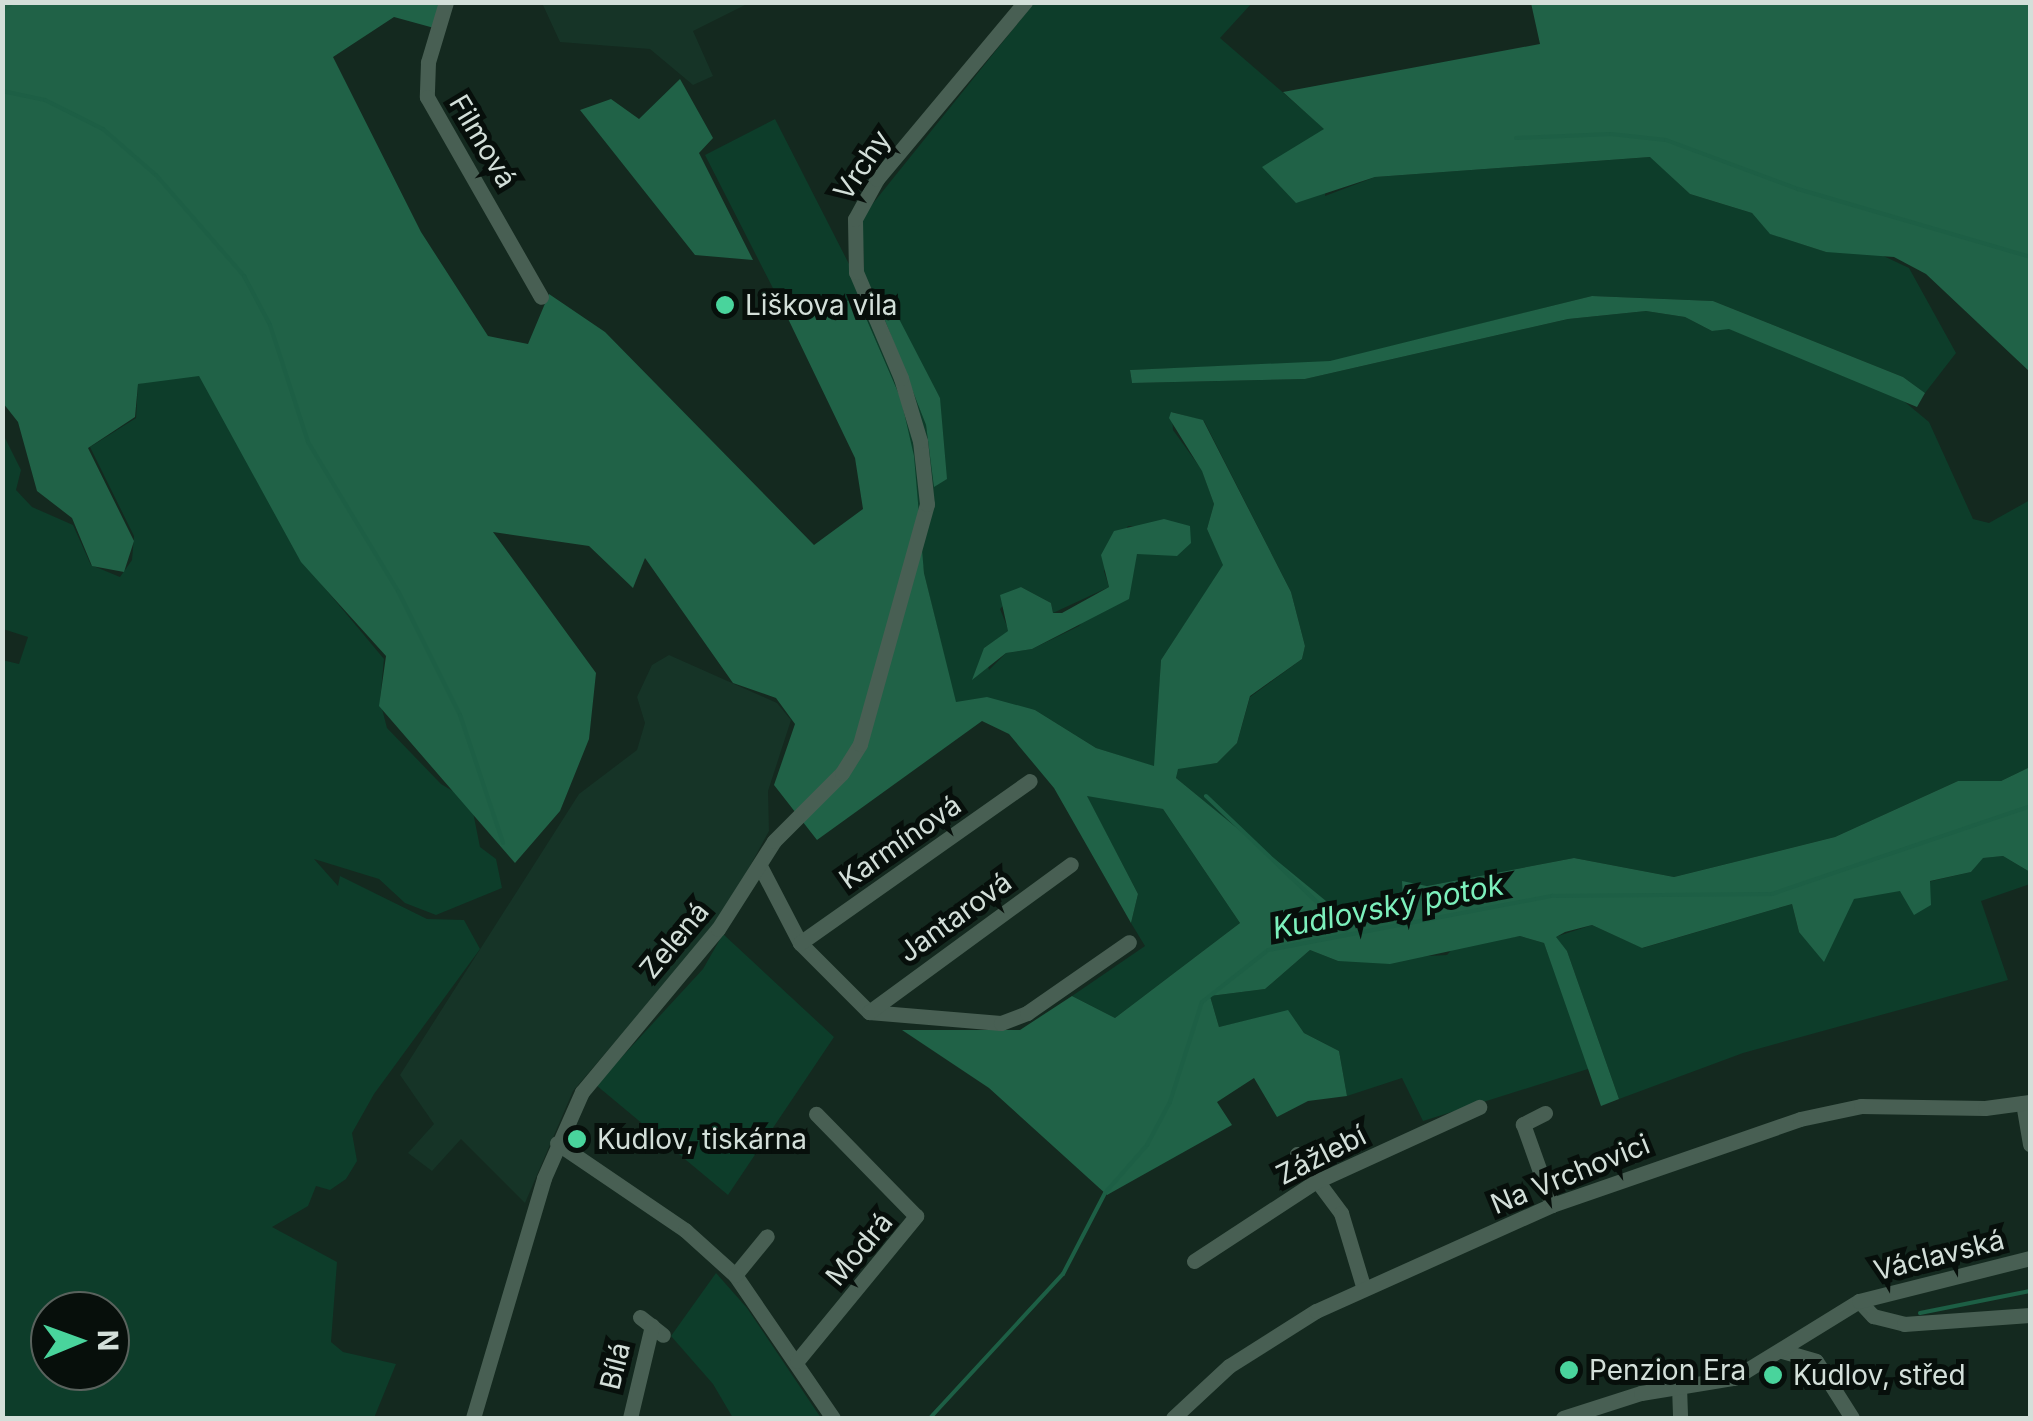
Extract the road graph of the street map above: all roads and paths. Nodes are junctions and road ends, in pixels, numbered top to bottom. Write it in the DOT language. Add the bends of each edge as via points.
graph roads {
  1 [pos="446,2"];
  2 [pos="1026,2"];
  3 [pos="541,297"];
  4 [pos="927,504"];
  5 [pos="1030,780"];
  6 [pos="1071,864"];
  7 [pos="760,866"];
  8 [pos="1129,942"];
  9 [pos="800,943"];
  10 [pos="869,1012"];
  11 [pos="2027,1102"];
  12 [pos="1478,1107"];
  13 [pos="816,1114"];
  14 [pos="1545,1114"];
  15 [pos="830,1128"];
  16 [pos="817,1141"];
  17 [pos="557,1143"];
  18 [pos="2030,1144"];
  19 [pos="1297,1154"];
  20 [pos="1320,1181"];
  21 [pos="1552,1204"];
  22 [pos="767,1236"];
  23 [pos="2030,1258"];
  24 [pos="1194,1260"];
  25 [pos="735,1275"];
  26 [pos="1363,1286"];
  27 [pos="1859,1302"];
  28 [pos="2030,1315"];
  29 [pos="652,1326"];
  30 [pos="1782,1350"];
  31 [pos="797,1361"];
  32 [pos="1678,1386"];
  33 [pos="1597,1413"];
  34 [pos="472,1418"];
  35 [pos="630,1418"];
  36 [pos="833,1418"];
  37 [pos="1174,1418"];
  38 [pos="1563,1418"];
  39 [pos="1680,1418"];
  40 [pos="1852,1418"];
  1 -- 3 [label="street, Filmová" via="428,62 428,97"];
  2 -- 4 [label="street, Vrchy" via="877,179 855,219 856,272 901,378 920,441"];
  4 -- 7 [label="street, Zelená" via="860,744"];
  5 -- 9 [label="street, Karmínová"];
  6 -- 10 [label="street, Jantarová"];
  7 -- 9 [label="street"];
  7 -- 17 [label="street, Zelená" via="718,929 604,1060"];
  8 -- 10 [label="street" via="1027,1014 1001,1023"];
  9 -- 10 [label="street"];
  11 -- 18 [label="street"];
  11 -- 21 [label="street, Na Vrchovici" via="1861,1106 1800,1118"];
  12 -- 20 [label="street, Zážlebí"];
  13 -- 15 [label="street, Modrá"];
  14 -- 21 [label="street" via="1523,1124"];
  15 -- 16 [label="street"];
  15 -- 31 [label="street, Modrá" via="916,1216"];
  17 -- 25 [label="street" via="685,1230"];
  17 -- 34 [label="street, Zelená"];
  19 -- 20 [label="street"];
  20 -- 24 [label="street, Zážlebí"];
  20 -- 26 [label="street" via="1354,1242"];
  21 -- 26 [label="street, Na Vrchovici"];
  22 -- 25 [label="street"];
  23 -- 27 [label="street, Václavská"];
  25 -- 31 [label="street"];
  26 -- 37 [label="street, Na Vrchovici" via="1230,1366"];
  27 -- 28 [label="street, Václavská" via="1873,1316 1904,1324"];
  27 -- 30 [label="street, Václavská"];
  29 -- 35 [label="street, Bílá"];
  30 -- 32 [label="street, Václavská" via="1734,1378"];
  30 -- 40 [label="street" via="1816,1361"];
  31 -- 36 [label="street"];
  32 -- 33 [label="street, Václavská"];
  32 -- 39 [label="street"];
  33 -- 38 [label="street, Václavská"];
}
